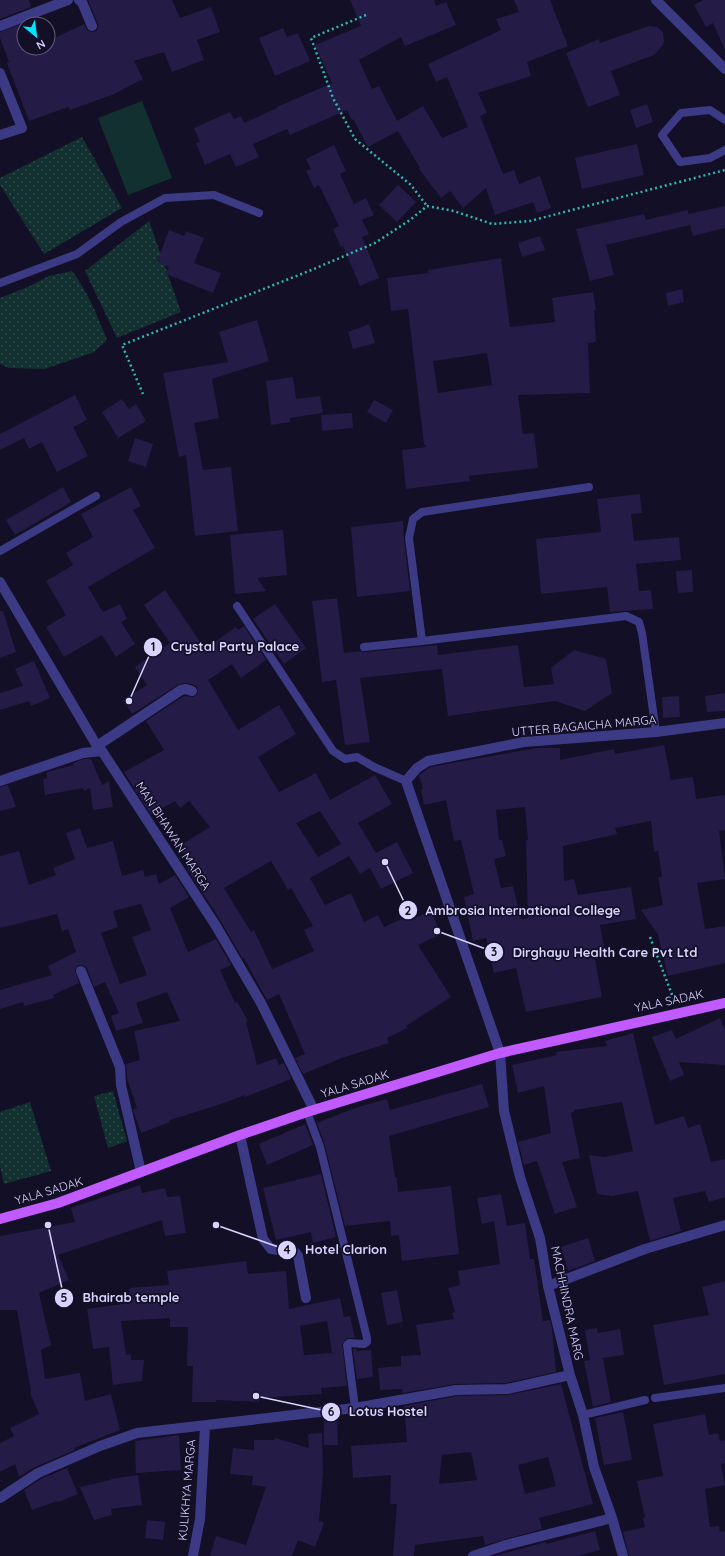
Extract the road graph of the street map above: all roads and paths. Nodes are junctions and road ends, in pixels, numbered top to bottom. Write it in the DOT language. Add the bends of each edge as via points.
graph roads {
  1 [pos="68,0"];
  2 [pos="79,0"];
  3 [pos="656,0"];
  4 [pos="366,15"];
  5 [pos="0,26"];
  6 [pos="92,26"];
  7 [pos="725,69"];
  8 [pos="0,73"];
  9 [pos="725,120"];
  10 [pos="0,135"];
  11 [pos="725,150"];
  12 [pos="725,170"];
  13 [pos="427,206"];
  14 [pos="260,213"];
  15 [pos="0,282"];
  16 [pos="143,394"];
  17 [pos="589,487"];
  18 [pos="96,496"];
  19 [pos="0,551"];
  20 [pos="0,582"];
  21 [pos="237,606"];
  22 [pos="422,641"];
  23 [pos="364,647"];
  24 [pos="192,691"];
  25 [pos="725,723"];
  26 [pos="656,732"];
  27 [pos="100,749"];
  28 [pos="0,781"];
  29 [pos="406,781"];
  30 [pos="650,937"];
  31 [pos="81,971"];
  32 [pos="725,1003"];
  33 [pos="678,1012"];
  34 [pos="500,1054"];
  35 [pos="311,1111"];
  36 [pos="240,1135"];
  37 [pos="141,1172"];
  38 [pos="0,1219"];
  39 [pos="725,1226"];
  40 [pos="548,1286"];
  41 [pos="306,1298"];
  42 [pos="570,1375"];
  43 [pos="725,1388"];
  44 [pos="655,1398"];
  45 [pos="645,1400"];
  46 [pos="355,1408"];
  47 [pos="583,1415"];
  48 [pos="205,1426"];
  49 [pos="0,1498"];
  50 [pos="612,1518"];
  51 [pos="193,1556"];
  52 [pos="473,1556"];
  53 [pos="622,1556"];
  1 -- 5 [label="street"];
  2 -- 6 [label="street"];
  3 -- 7 [label="street"];
  4 -- 13 [label="path" via="311,38 333,98 355,139 411,185"];
  8 -- 10 [label="street" via="22,128"];
  9 -- 11 [label="lane" via="710,110 681,113 662,135 680,162 710,158"];
  12 -- 13 [label="path" via="530,221 492,224 454,211"];
  13 -- 16 [label="path" via="375,243 122,345"];
  14 -- 15 [label="lane" via="214,195 165,198 121,222 77,254"];
  17 -- 22 [label="lane" via="422,512 413,518 409,538"];
  18 -- 19 [label="lane"];
  20 -- 27 [label="street, MAN BHAWAN MARGA"];
  21 -- 29 [label="lane" via="333,751 345,759 356,757 374,768"];
  22 -- 23 [label="lane"];
  22 -- 26 [label="lane" via="626,616 639,622 641,628"];
  24 -- 27 [label="street" via="181,690"];
  25 -- 26 [label="street, UTTER BAGAICHA MARGA"];
  26 -- 29 [label="street, UTTER BAGAICHA MARGA" via="524,742 428,761 417,768"];
  27 -- 28 [label="street"];
  27 -- 35 [label="street, MAN BHAWAN MARGA" via="216,926 260,1003"];
  29 -- 34 [label="street"];
  30 -- 33 [label="path"];
  31 -- 37 [label="street" via="120,1067 121,1085"];
  32 -- 33 [label="main road, YALA SADAK"];
  33 -- 34 [label="main road, YALA SADAK"];
  34 -- 35 [label="main road, YALA SADAK"];
  34 -- 40 [label="street, MACHHINDRA MARG" via="504,1111 520,1177 540,1238"];
  35 -- 36 [label="main road, YALA SADAK"];
  35 -- 46 [label="lane" via="367,1338 364,1344 347,1345"];
  36 -- 37 [label="main road, YALA SADAK"];
  36 -- 41 [label="street" via="263,1239 270,1248 295,1252 298,1256"];
  37 -- 38 [label="main road, YALA SADAK" via="58,1203"];
  39 -- 40 [label="street" via="645,1249"];
  40 -- 42 [label="street, MACHHINDRA MARG"];
  42 -- 46 [label="street" via="507,1389 456,1390"];
  42 -- 47 [label="street, MACHHINDRA MARG"];
  43 -- 44 [label="lane"];
  45 -- 47 [label="lane"];
  46 -- 48 [label="street"];
  47 -- 50 [label="street, MACHHINDRA MARG" via="594,1468"];
  48 -- 49 [label="street" via="137,1433 38,1473"];
  48 -- 51 [label="street, KULIKHYA MARGA" via="200,1519"];
  50 -- 52 [label="street"];
  50 -- 53 [label="street, MACHHINDRA MARG"];
}
